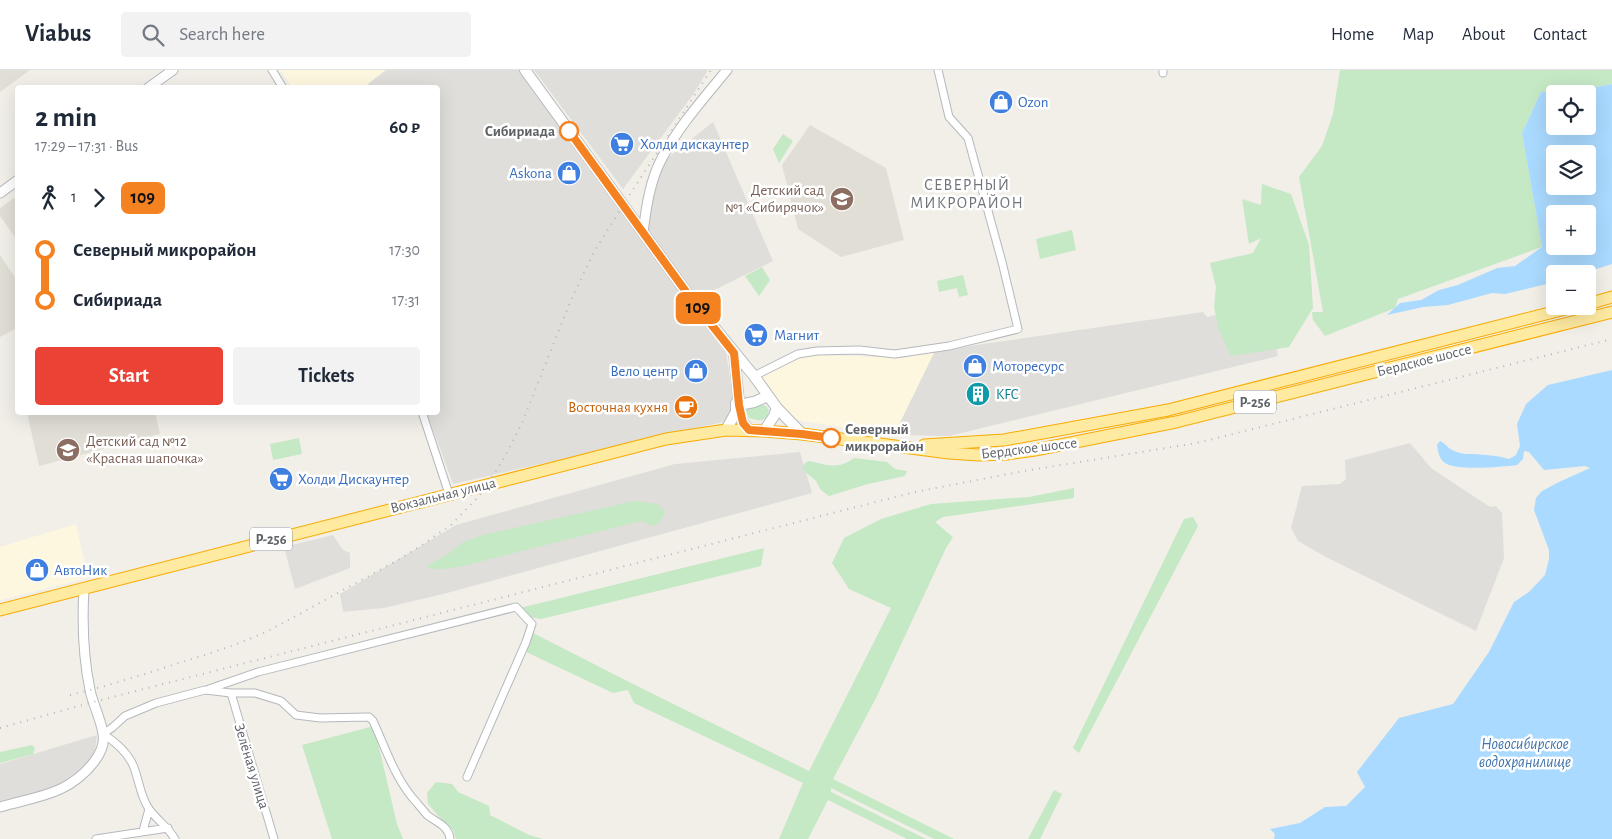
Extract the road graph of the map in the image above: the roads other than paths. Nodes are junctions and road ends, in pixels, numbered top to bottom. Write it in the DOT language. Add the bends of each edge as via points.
graph roads {
  1 [pos="173,70"];
  2 [pos="272,70"];
  3 [pos="524,70"];
  4 [pos="727,70"];
  5 [pos="938,70"];
  6 [pos="152,85"];
  7 [pos="281,85"];
  8 [pos="15,182"];
  9 [pos="0,193"];
  10 [pos="643,233"];
  11 [pos="1612,297"];
  12 [pos="1596,302"];
  13 [pos="1612,312"];
  14 [pos="1546,314"];
  15 [pos="734,353"];
  16 [pos="754,376"];
  17 [pos="737,387"];
  18 [pos="768,396"];
  19 [pos="739,405"];
  20 [pos="777,408"];
  21 [pos="423,415"];
  22 [pos="726,430"];
  23 [pos="749,430"];
  24 [pos="764,431"];
  25 [pos="802,434"];
  26 [pos="892,447"];
  27 [pos="449,494"];
  28 [pos="84,588"];
  29 [pos="0,610"];
  30 [pos="205,690"];
  31 [pos="231,693"];
  32 [pos="103,734"];
  33 [pos="467,777"];
  34 [pos="0,806"];
  35 [pos="149,809"];
  36 [pos="168,828"];
  37 [pos="143,831"];
  38 [pos="96,839"];
  39 [pos="175,839"];
  40 [pos="274,839"];
  41 [pos="450,839"];
  1 -- 6 [label="street"];
  2 -- 7 [label="street"];
  3 -- 10 [label="main road"];
  4 -- 10 [label="street" via="662,158 654,178"];
  5 -- 16 [label="street" via="949,117 968,138 1018,329 949,346 895,354 859,350 808,352"];
  8 -- 9 [label="street"];
  10 -- 15 [label="main road"];
  11 -- 12 [label="highway"];
  13 -- 26 [label="highway, Бердское шоссе / Р-256" via="1105,437 1006,454 978,455"];
  14 -- 26 [label="highway, Бердское шоссе / Р-256" via="1168,410 1004,440"];
  15 -- 16 [label="main road"];
  15 -- 17 [label="main road"];
  16 -- 18 [label="main road"];
  17 -- 19 [label="main road"];
  17 -- 22 [label="main road" via="736,412"];
  18 -- 19 [label="main road"];
  18 -- 20 [label="main road"];
  19 -- 23 [label="main road" via="743,423"];
  20 -- 24 [label="main road"];
  20 -- 25 [label="main road"];
  21 -- 27 [label="street"];
  22 -- 23 [label="highway, Вокзальная улица / Р-256"];
  22 -- 27 [label="highway, Вокзальная улица / Р-256" via="640,445"];
  23 -- 24 [label="highway, Вокзальная улица / Р-256"];
  24 -- 25 [label="highway, Вокзальная улица / Р-256"];
  25 -- 26 [label="highway, Вокзальная улица / Р-256"];
  27 -- 28 [label="highway, Вокзальная улица / Р-256"];
  28 -- 29 [label="highway, Вокзальная улица / Р-256"];
  28 -- 32 [label="street" via="82,622 86,669"];
  30 -- 31 [label="street"];
  30 -- 32 [label="street" via="156,703 125,716"];
  30 -- 33 [label="street" via="258,672 516,607 532,624"];
  31 -- 40 [label="street, Зелёная улица"];
  31 -- 41 [label="street" via="255,693 281,701 296,715 369,717 402,785 427,814 444,826"];
  32 -- 34 [label="street" via="97,758 79,779 57,791"];
  32 -- 35 [label="street" via="113,740 132,764"];
  35 -- 36 [label="street"];
  35 -- 37 [label="street"];
  36 -- 37 [label="street"];
  36 -- 39 [label="street"];
  37 -- 38 [label="street"];
}
